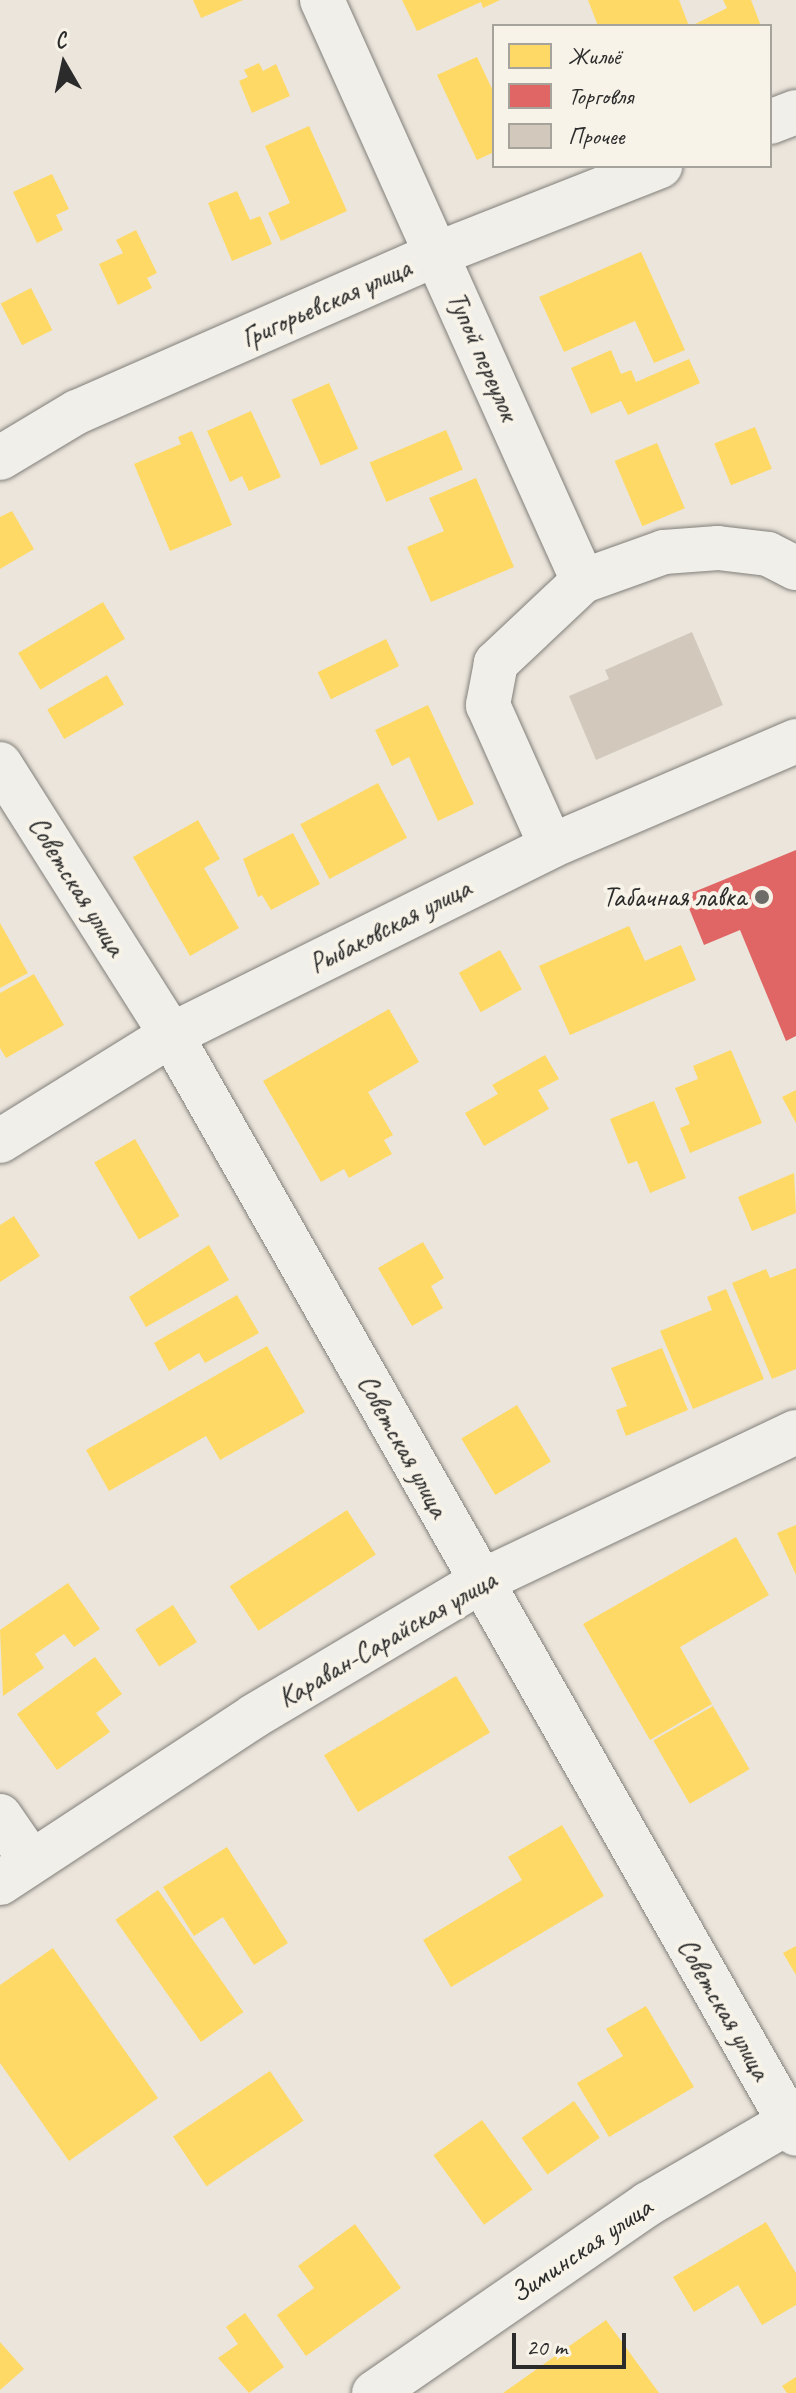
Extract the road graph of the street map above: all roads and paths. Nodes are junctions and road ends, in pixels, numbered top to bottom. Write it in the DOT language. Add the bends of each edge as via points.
graph roads {
  1 [pos="322,0"];
  2 [pos="796,112"];
  3 [pos="772,121"];
  4 [pos="655,168"];
  5 [pos="437,254"];
  6 [pos="0,458"];
  7 [pos="796,568"];
  8 [pos="583,581"];
  9 [pos="796,741"];
  10 [pos="0,764"];
  11 [pos="551,846"];
  12 [pos="171,1035"];
  13 [pos="0,1141"];
  14 [pos="796,1432"];
  15 [pos="480,1582"];
  16 [pos="0,1816"];
  17 [pos="16,1872"];
  18 [pos="793,2125"];
  19 [pos="374,2393"];
  1 -- 5 [label="street, Тупой переулок"];
  2 -- 3 [label="street"];
  4 -- 5 [label="street, Григорьевская улица"];
  5 -- 6 [label="street, Григорьевская улица" via="77,412"];
  5 -- 8 [label="street, Тупой переулок"];
  7 -- 8 [label="street" via="768,554 718,548 664,552"];
  8 -- 11 [label="street" via="496,663 488,705"];
  9 -- 11 [label="street, Рыбаковская улица"];
  10 -- 12 [label="street, Советская улица"];
  11 -- 12 [label="street, Рыбаковская улица"];
  12 -- 13 [label="street, Рыбаковская улица"];
  12 -- 15 [label="street, Советская улица"];
  14 -- 15 [label="street, Караван-Сарайская улица"];
  15 -- 17 [label="street, Караван-Сарайская улица" via="254,1716"];
  15 -- 18 [label="street, Советская улица"];
  16 -- 17 [label="street"];
  18 -- 19 [label="street, Зиминская улица" via="648,2204"];
}
